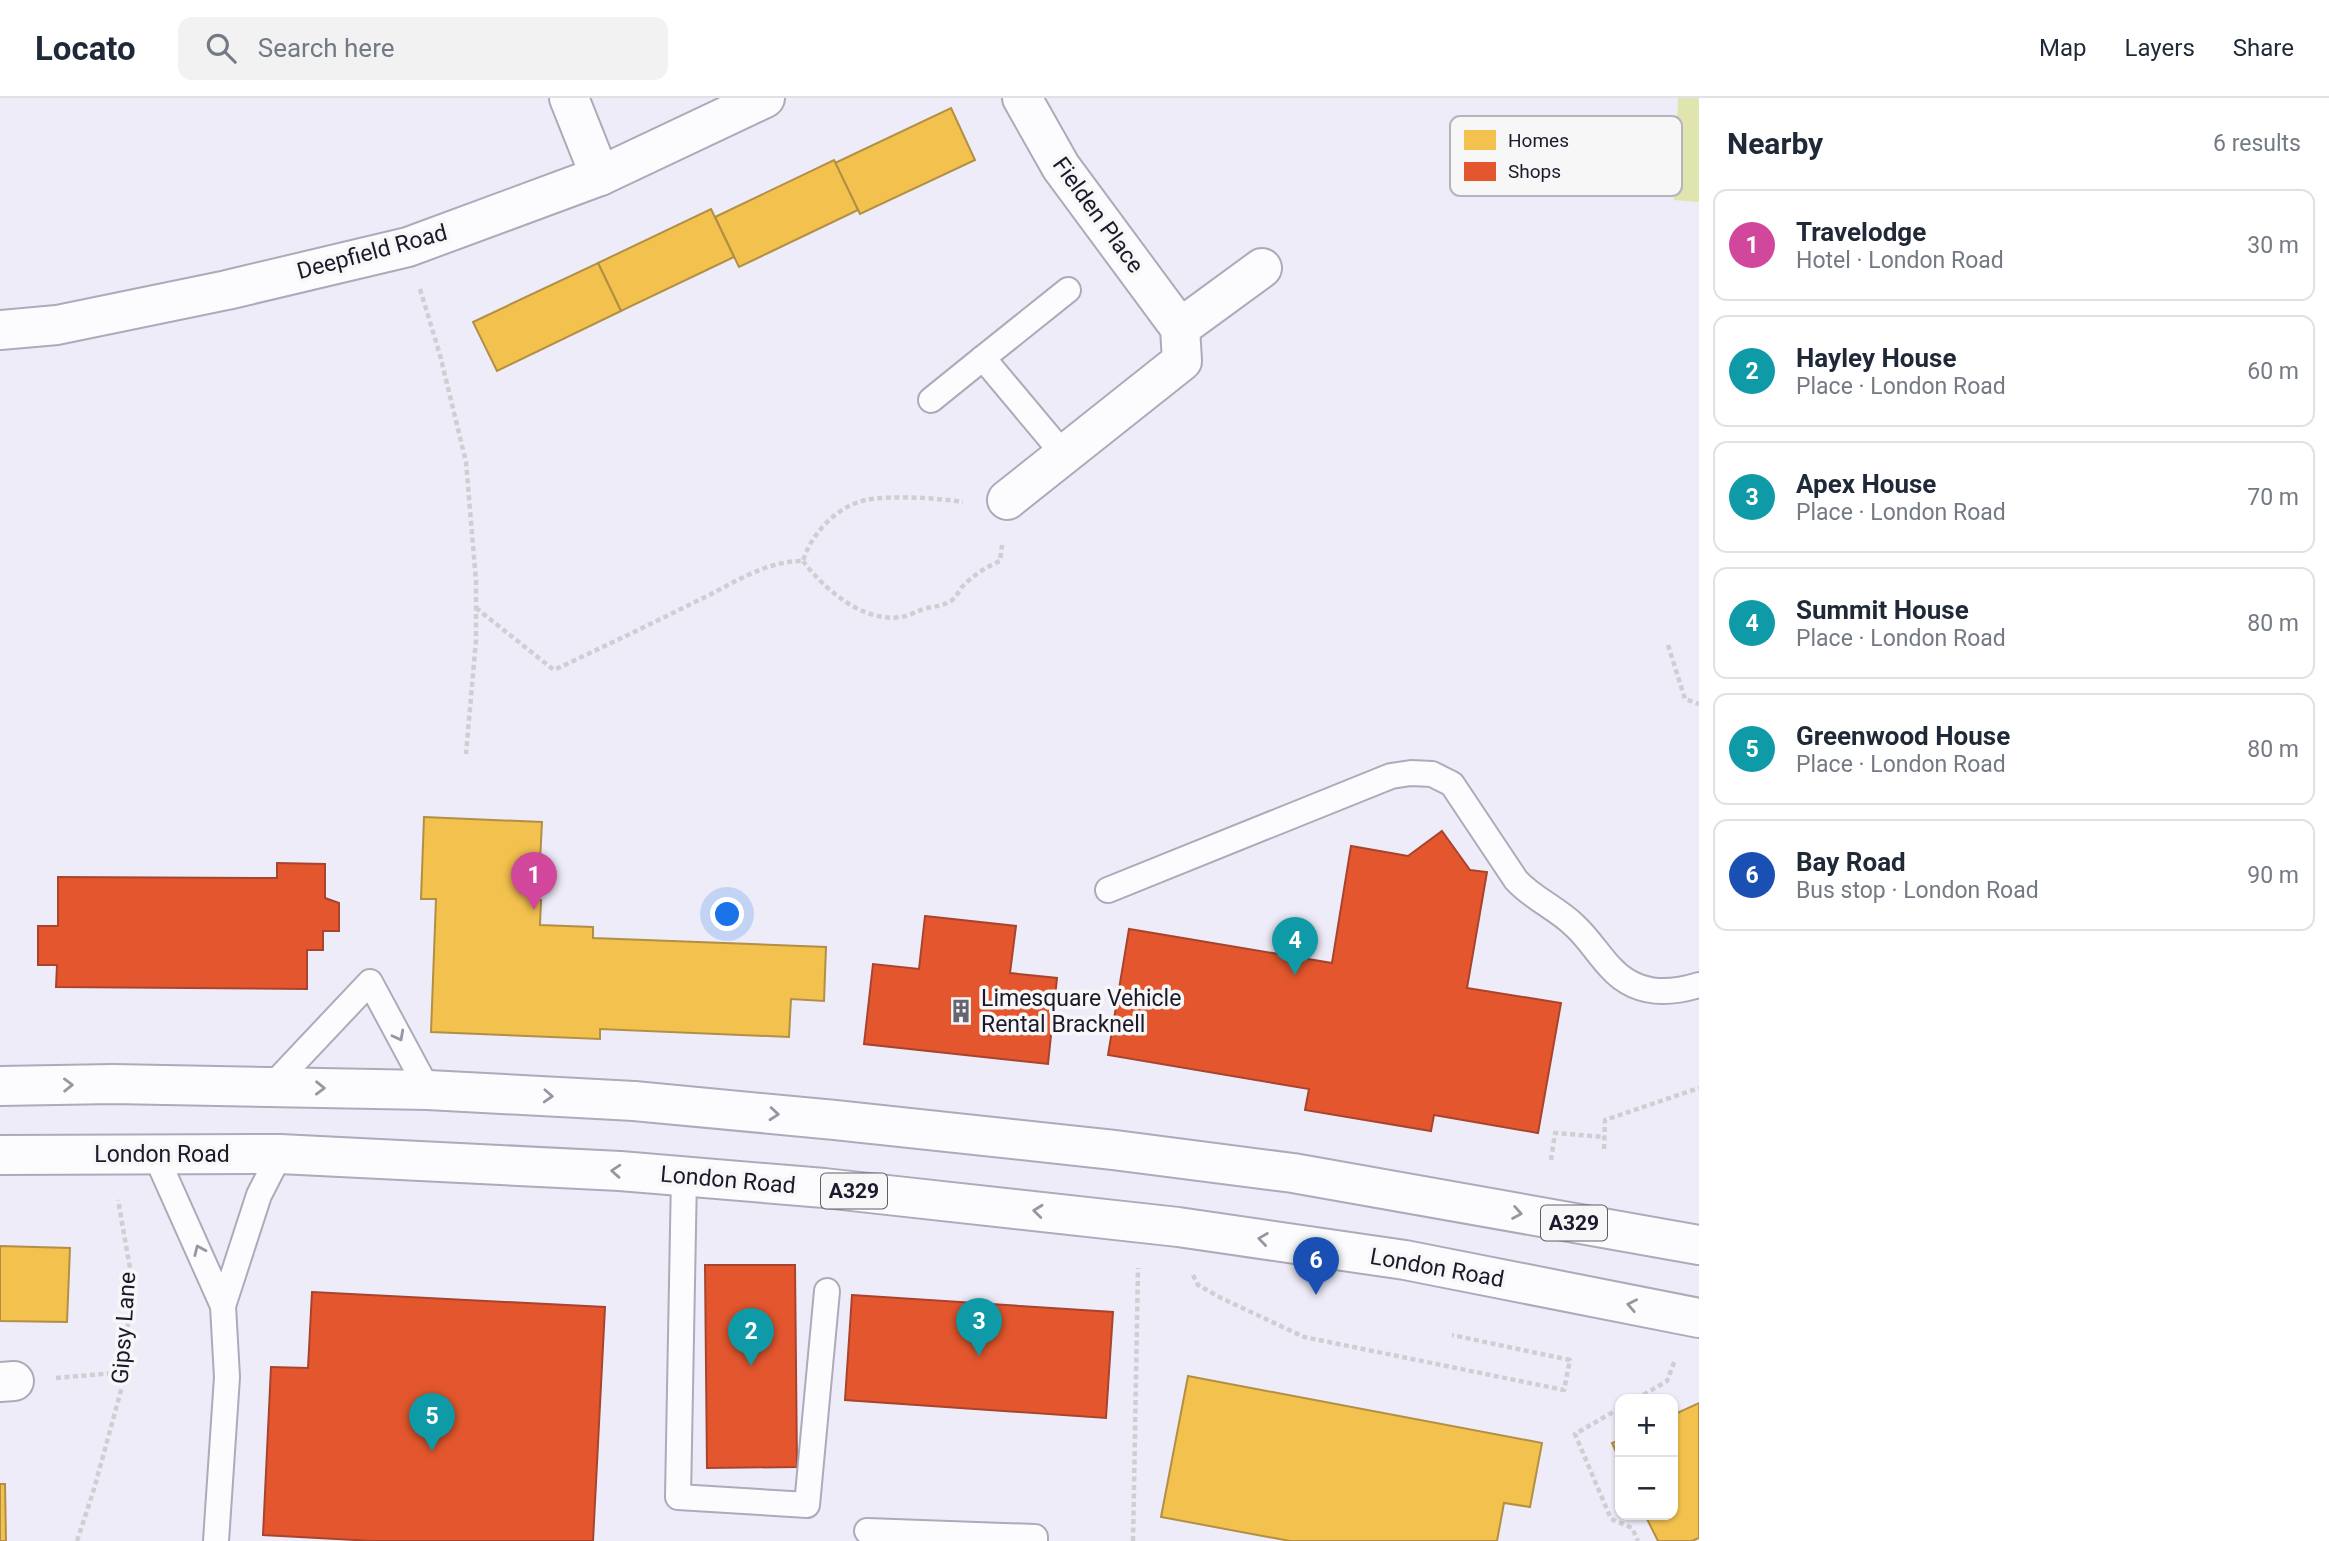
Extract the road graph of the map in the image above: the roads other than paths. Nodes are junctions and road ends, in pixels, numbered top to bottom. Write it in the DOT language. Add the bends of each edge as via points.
graph roads {
  1 [pos="569,98"];
  2 [pos="765,98"];
  3 [pos="1022,98"];
  4 [pos="600,177"];
  5 [pos="1262,268"];
  6 [pos="1068,290"];
  7 [pos="1180,328"];
  8 [pos="0,330"];
  9 [pos="983,358"];
  10 [pos="931,400"];
  11 [pos="1065,456"];
  12 [pos="1007,500"];
  13 [pos="1108,890"];
  14 [pos="1699,985"];
  15 [pos="0,1086"];
  16 [pos="271,1087"];
  17 [pos="428,1090"];
  18 [pos="155,1154"];
  19 [pos="281,1154"];
  20 [pos="0,1155"];
  21 [pos="684,1176"];
  22 [pos="1699,1245"];
  23 [pos="827,1291"];
  24 [pos="223,1306"];
  25 [pos="1699,1318"];
  26 [pos="867,1531"];
  27 [pos="216,1541"];
  28 [pos="1035,1541"];
  1 -- 4 [label="main road"];
  2 -- 4 [label="main road, Deepfield Road"];
  3 -- 7 [label="main road, Fielden Place" via="1061,167"];
  4 -- 8 [label="main road, Deepfield Road" via="408,247 57,325"];
  5 -- 7 [label="main road"];
  6 -- 9 [label="lane"];
  7 -- 11 [label="main road" via="1182,361"];
  9 -- 10 [label="lane"];
  9 -- 11 [label="lane"];
  11 -- 12 [label="main road"];
  13 -- 14 [label="lane" via="1391,776 1432,774 1452,784 1528,894 1577,927 1612,970 1653,991 1676,992"];
  15 -- 16 [label="main road, A329, one-way"];
  16 -- 17 [label="main road, A329, one-way"];
  16 -- 17 [label="lane, one-way" via="370,982"];
  17 -- 22 [label="main road, A329, one-way" via="634,1101 1114,1150 1293,1173"];
  18 -- 19 [label="main road, London Road / A329"];
  18 -- 20 [label="main road, London Road / A329"];
  24 -- 18 [label="lane, one-way"];
  21 -- 19 [label="main road, London Road / A329, one-way"];
  19 -- 24 [label="lane" via="259,1195"];
  21 -- 23 [label="lane" via="678,1497 807,1505"];
  25 -- 21 [label="main road, London Road / A329, one-way" via="1405,1260 1178,1227"];
  24 -- 27 [label="lane" via="227,1377"];
  26 -- 28 [label="lane" via="1035,1537"];
}
